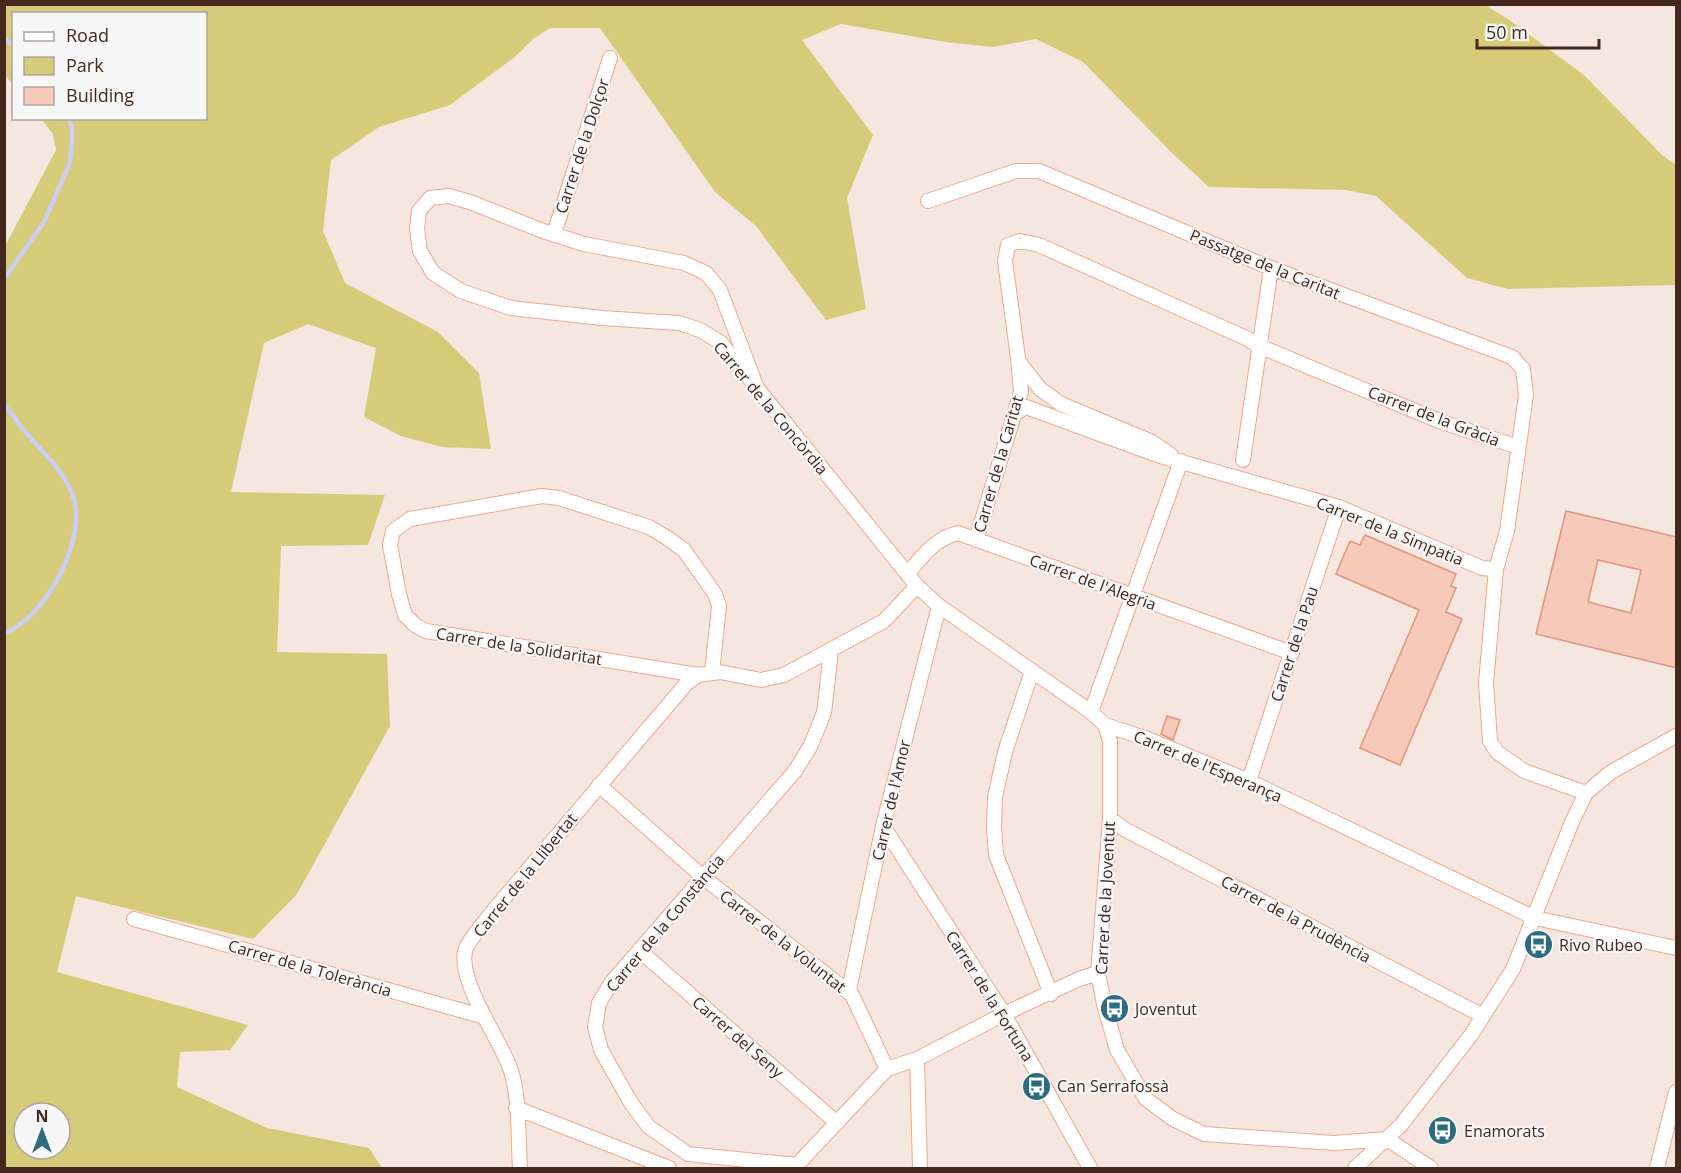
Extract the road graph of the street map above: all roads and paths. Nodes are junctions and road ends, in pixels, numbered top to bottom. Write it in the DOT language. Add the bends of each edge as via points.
graph roads {
  1 [pos="610,58"];
  2 [pos="928,201"];
  3 [pos="554,234"];
  4 [pos="1008,245"];
  5 [pos="1271,268"];
  6 [pos="1259,346"];
  7 [pos="1019,362"];
  8 [pos="755,383"];
  9 [pos="1014,414"];
  10 [pos="1518,447"];
  11 [pos="1243,460"];
  12 [pos="1181,461"];
  13 [pos="1339,507"];
  14 [pos="976,540"];
  15 [pos="1496,569"];
  16 [pos="907,574"];
  17 [pos="917,585"];
  18 [pos="1133,597"];
  19 [pos="939,606"];
  20 [pos="831,651"];
  21 [pos="1292,653"];
  22 [pos="1032,671"];
  23 [pos="712,673"];
  24 [pos="698,675"];
  25 [pos="1091,712"];
  26 [pos="1105,725"];
  27 [pos="1677,736"];
  28 [pos="1249,781"];
  29 [pos="599,785"];
  30 [pos="1586,793"];
  31 [pos="1110,819"];
  32 [pos="883,826"];
  33 [pos="703,878"];
  34 [pos="1535,918"];
  35 [pos="134,919"];
  36 [pos="1677,948"];
  37 [pos="639,950"];
  38 [pos="1098,973"];
  39 [pos="1051,994"];
  40 [pos="852,995"];
  41 [pos="1004,1014"];
  42 [pos="1483,1016"];
  43 [pos="485,1017"];
  44 [pos="916,1059"];
  45 [pos="887,1069"];
  46 [pos="1677,1092"];
  47 [pos="516,1108"];
  48 [pos="837,1123"];
  49 [pos="1387,1139"];
  50 [pos="797,1167"];
  51 [pos="520,1168"];
  52 [pos="669,1168"];
  53 [pos="920,1168"];
  54 [pos="1090,1168"];
  55 [pos="1355,1168"];
  56 [pos="1431,1168"];
  57 [pos="1657,1168"];
  1 -- 3 [label="street, Carrer de la Dolçor"];
  2 -- 5 [label="street, Passatge de la Caritat" via="1016,171 1039,171"];
  3 -- 8 [label="street" via="584,244 684,263 706,273 720,290"];
  3 -- 8 [label="street, Carrer de la Concòrdia" via="448,196 430,198 419,211 417,229 420,251 433,273 462,291 511,308 679,322 720,342"];
  4 -- 6 [label="street, Carrer de la Gràcia" via="1020,241 1039,245"];
  4 -- 7 [label="street, Carrer de la Caritat" via="1005,261"];
  5 -- 6 [label="street"];
  5 -- 10 [label="street, Passatge de la Caritat" via="1512,357 1523,369 1526,395"];
  6 -- 10 [label="street, Carrer de la Gràcia" via="1439,421"];
  6 -- 11 [label="street"];
  7 -- 9 [label="street, Carrer de la Caritat" via="1021,392"];
  7 -- 12 [label="street, Carrer de la Simpatia" via="1040,389 1061,404 1152,442"];
  8 -- 16 [label="street, Carrer de la Concòrdia"];
  9 -- 12 [label="street, Carrer de la Simpatia" via="1026,407 1123,444"];
  9 -- 14 [label="street, Carrer de la Caritat"];
  10 -- 15 [label="street, Carrer de la Gràcia" via="1507,531"];
  12 -- 13 [label="street, Carrer de la Simpatia"];
  12 -- 18 [label="street"];
  13 -- 15 [label="street, Carrer de la Simpatia" via="1482,567"];
  13 -- 21 [label="street, Carrer de la Pau"];
  14 -- 16 [label="street, Carrer de l'Alegria" via="958,533 946,536 934,543"];
  14 -- 18 [label="street, Carrer de l'Alegria"];
  15 -- 30 [label="street, Carrer de la Gràcia" via="1486,683 1490,741 1497,752 1524,771"];
  16 -- 17 [label="street, Carrer de l'Esperança"];
  17 -- 19 [label="street, Carrer de l'Esperança"];
  17 -- 20 [label="street, Carrer de la Solidaritat" via="884,621"];
  18 -- 21 [label="street, Carrer de l'Alegria"];
  18 -- 25 [label="street"];
  19 -- 22 [label="street, Carrer de l'Esperança"];
  19 -- 32 [label="street, Carrer de l'Amor"];
  20 -- 23 [label="street, Carrer de la Solidaritat" via="784,675 761,680"];
  20 -- 33 [label="street, Carrer de la Constància" via="824,713 810,747 795,771"];
  21 -- 28 [label="street, Carrer de la Pau"];
  22 -- 25 [label="street, Carrer de l'Esperança"];
  22 -- 39 [label="street" via="1005,752 994,797 993,827 996,855"];
  23 -- 24 [label="street, Carrer de la Solidaritat"];
  23 -- 24 [label="street, Carrer de la Solidaritat" via="719,606 715,594 684,550 649,528 542,496 410,519 393,531 390,546 405,615 426,631"];
  24 -- 29 [label="street, Carrer de la Llibertat"];
  25 -- 26 [label="street, Carrer de l'Esperança"];
  26 -- 28 [label="street, Carrer de l'Esperança"];
  26 -- 31 [label="street, Carrer de la Joventut" via="1110,741"];
  27 -- 30 [label="street" via="1611,772"];
  28 -- 34 [label="street, Carrer de l'Esperança"];
  29 -- 33 [label="street, Carrer de la Voluntat"];
  29 -- 43 [label="street, Carrer de la Llibertat" via="466,948 472,992"];
  30 -- 34 [label="street"];
  31 -- 38 [label="street, Carrer de la Joventut"];
  31 -- 42 [label="street, Carrer de la Prudència"];
  32 -- 40 [label="street, Carrer de l'Amor" via="849,990"];
  32 -- 41 [label="street, Carrer de la Fortuna"];
  33 -- 37 [label="street, Carrer de la Constància"];
  33 -- 40 [label="street, Carrer de la Voluntat"];
  34 -- 36 [label="street, Carrer de l'Esperança"];
  34 -- 42 [label="street" via="1513,969"];
  35 -- 43 [label="street, Carrer de la Tolerància"];
  37 -- 48 [label="street, Carrer del Seny"];
  37 -- 50 [label="street, Carrer de la Constància" via="611,982 599,1004 595,1027 601,1050 631,1103 649,1127 688,1154"];
  38 -- 39 [label="street"];
  38 -- 49 [label="street, Carrer de la Joventut" via="1117,1050 1146,1099 1173,1119 1204,1134 1245,1139 1334,1143"];
  39 -- 41 [label="street"];
  40 -- 45 [label="street, Carrer de la Voluntat"];
  41 -- 44 [label="street"];
  41 -- 54 [label="street, Carrer de la Fortuna"];
  42 -- 49 [label="street" via="1408,1117"];
  43 -- 47 [label="street, Carrer de la Llibertat" via="510,1067 516,1087"];
  44 -- 45 [label="street"];
  44 -- 53 [label="street"];
  45 -- 48 [label="street"];
  46 -- 57 [label="street"];
  47 -- 51 [label="street, Carrer de la Llibertat"];
  47 -- 52 [label="street"];
  48 -- 50 [label="street"];
  49 -- 55 [label="street"];
  49 -- 56 [label="street"];
}
